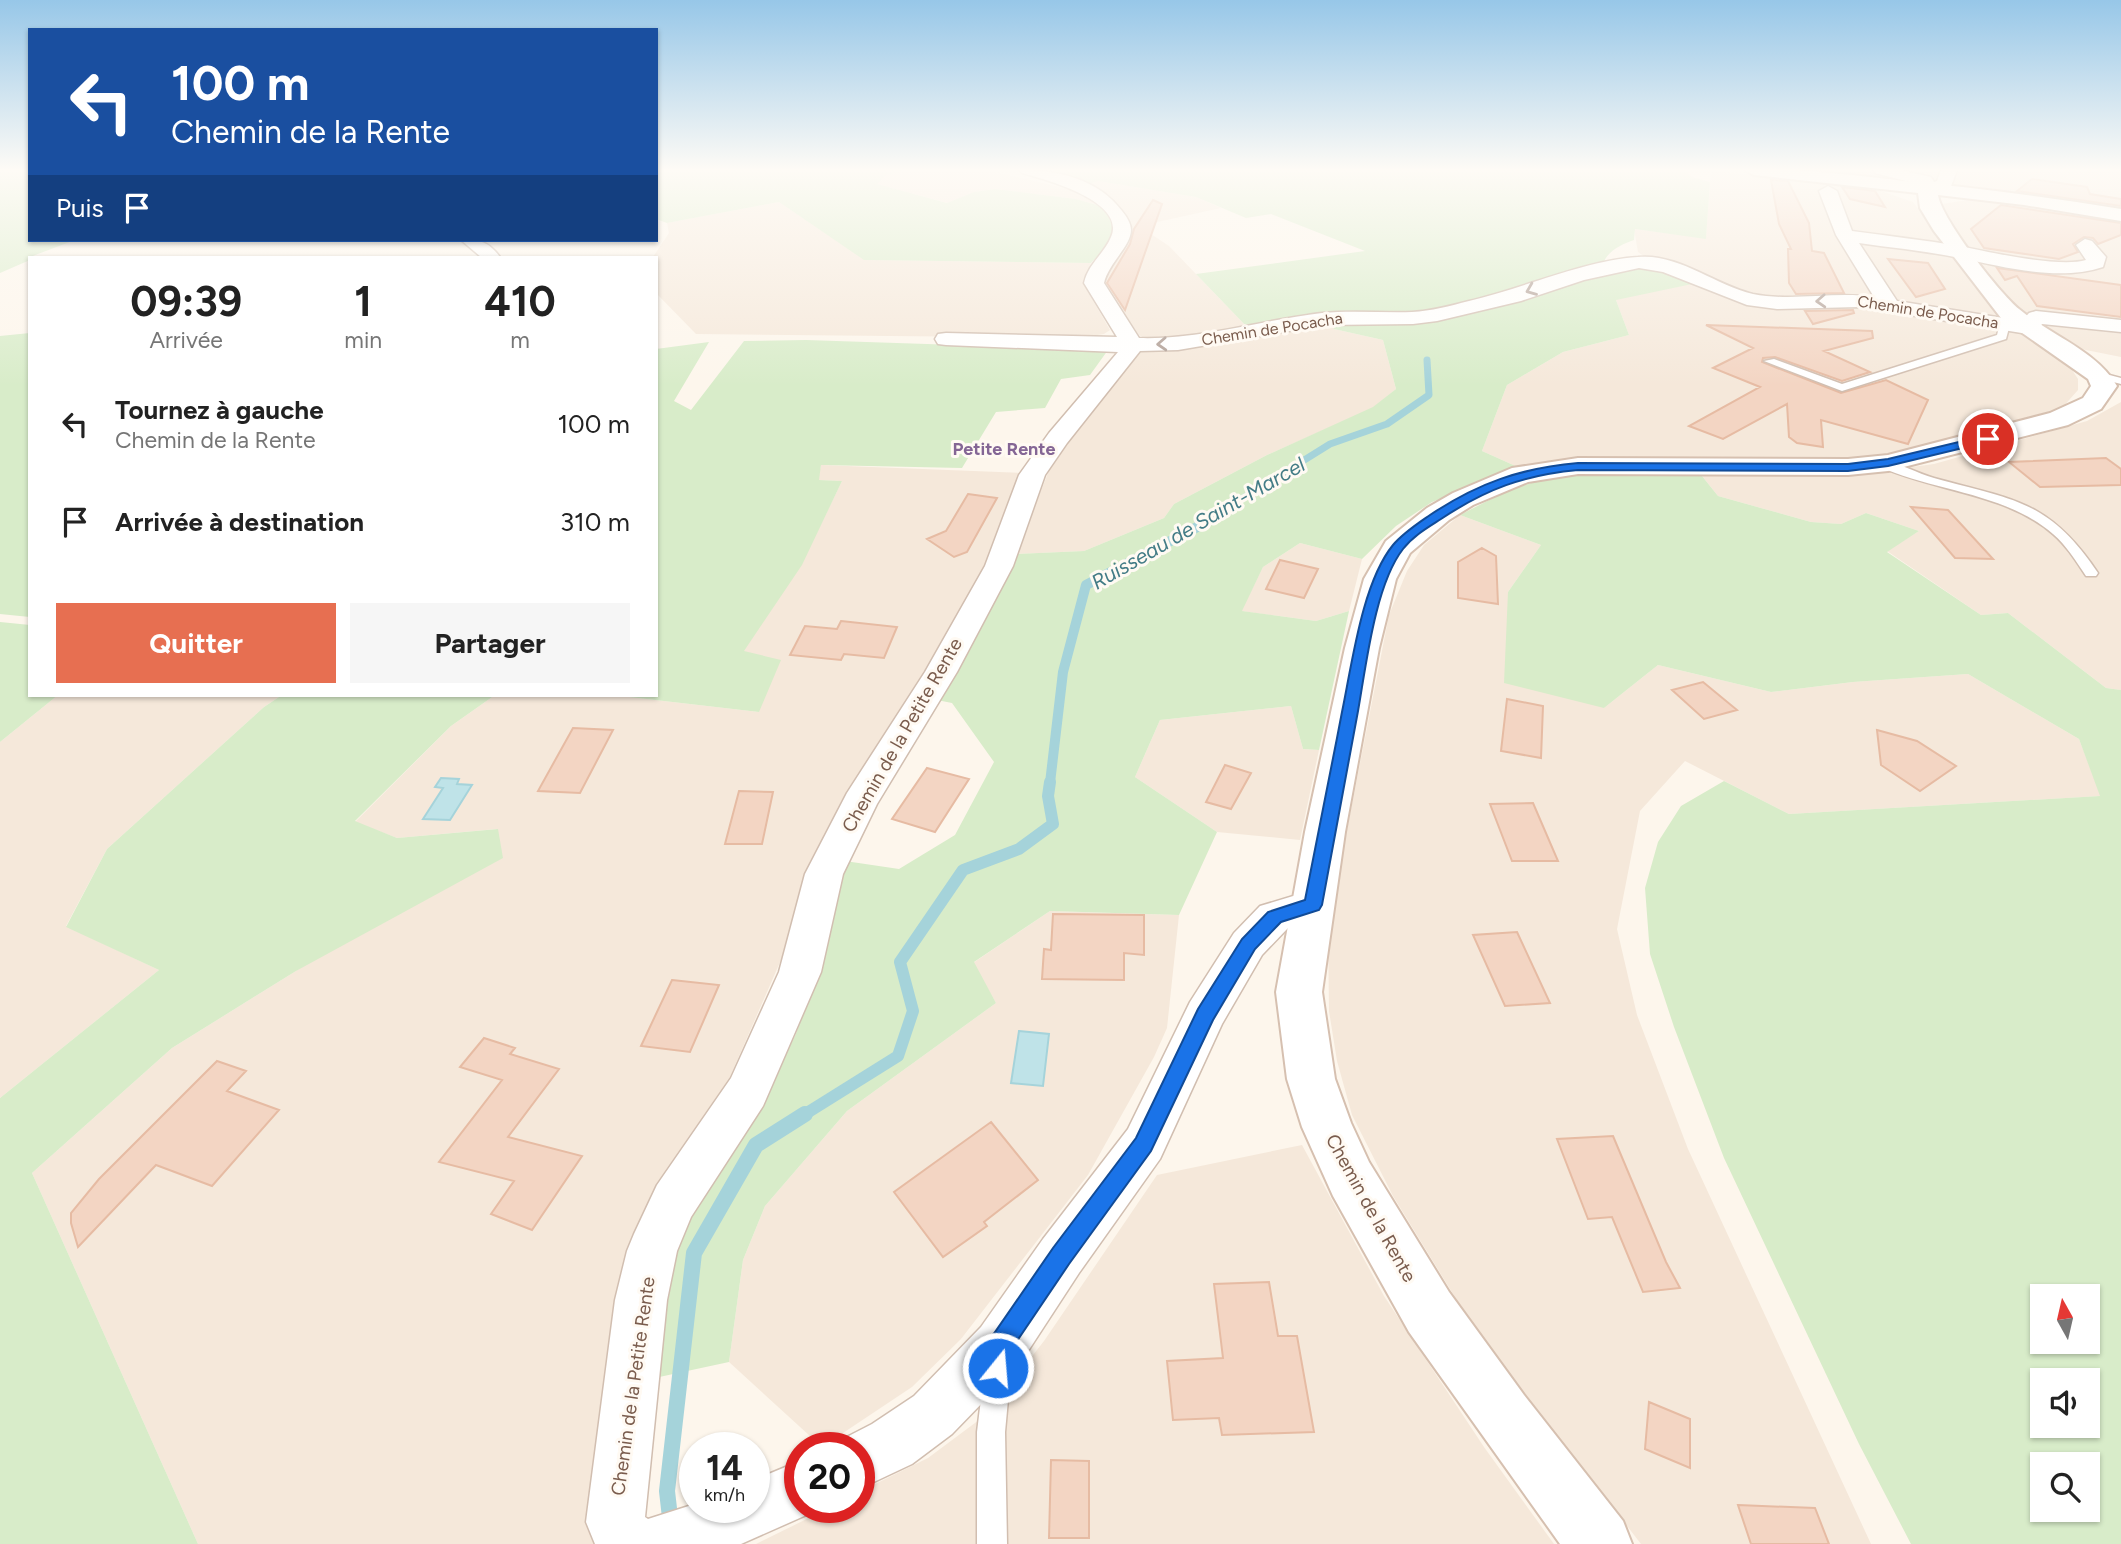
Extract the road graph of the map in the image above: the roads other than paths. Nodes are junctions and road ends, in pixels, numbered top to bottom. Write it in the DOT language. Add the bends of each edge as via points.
graph roads {
  1 [pos="473,242"];
  2 [pos="1117,242"];
  3 [pos="1849,242"];
  4 [pos="1893,242"];
  5 [pos="1953,242"];
  6 [pos="2085,244"];
  7 [pos="1960,252"];
  8 [pos="488,256"];
  9 [pos="1889,304"];
  10 [pos="2005,324"];
  11 [pos="2121,326"];
  12 [pos="2028,328"];
  13 [pos="946,339"];
  14 [pos="1131,343"];
  15 [pos="1770,361"];
  16 [pos="2109,378"];
  17 [pos="1883,463"];
  18 [pos="2091,573"];
  19 [pos="1313,905"];
  20 [pos="1000,1346"];
  21 [pos="875,1453"];
  22 [pos="784,1495"];
  23 [pos="651,1541"];
  24 [pos="992,1544"];
  25 [pos="1600,1544"];
  1 -- 8 [label="street"];
  2 -- 14 [label="street" via="1094,283"];
  3 -- 9 [label="street"];
  4 -- 7 [label="street"];
  5 -- 7 [label="street, Chemin de la Rente"];
  6 -- 7 [label="street" via="2096,263 2084,267 1992,260"];
  7 -- 12 [label="street, Chemin de la Rente"];
  9 -- 10 [label="street, Chemin de Pocacha"];
  9 -- 14 [label="street, Chemin de Pocacha, one-way" via="1747,299 1668,267 1639,262 1437,315 1324,319 1178,343"];
  10 -- 12 [label="street, Chemin de Pocacha"];
  10 -- 15 [label="lane" via="2002,337 1842,388"];
  11 -- 12 [label="street" via="2036,317"];
  12 -- 16 [label="street, Chemin de la Rente"];
  13 -- 14 [label="street, Chemin de Pocacha"];
  14 -- 23 [label="street, Chemin de la Petite Rente" via="1129,353 1032,475 999,566 941,671 866,790 824,874 800,972 747,1092 674,1201 652,1251 641,1300 615,1522"];
  16 -- 17 [label="street, Chemin de la Rente" via="2099,398 2059,419"];
  17 -- 18 [label="lane" via="1912,476 1995,498 2039,517 2072,546"];
  17 -- 19 [label="street, Chemin de la Rente" via="1819,468 1578,466 1541,470 1501,481 1463,499 1413,532 1397,548 1380,579 1362,648"];
  19 -- 20 [label="street" via="1274,917 1248,944 1205,1015 1144,1144"];
  19 -- 25 [label="street, Chemin de la Rente" via="1299,992 1311,1079 1327,1128 1351,1179 1429,1312"];
  20 -- 21 [label="street" via="933,1415"];
  20 -- 24 [label="lane" via="991,1432"];
  22 -- 23 [label="street, Chemin de la Petite Rente"];
}
